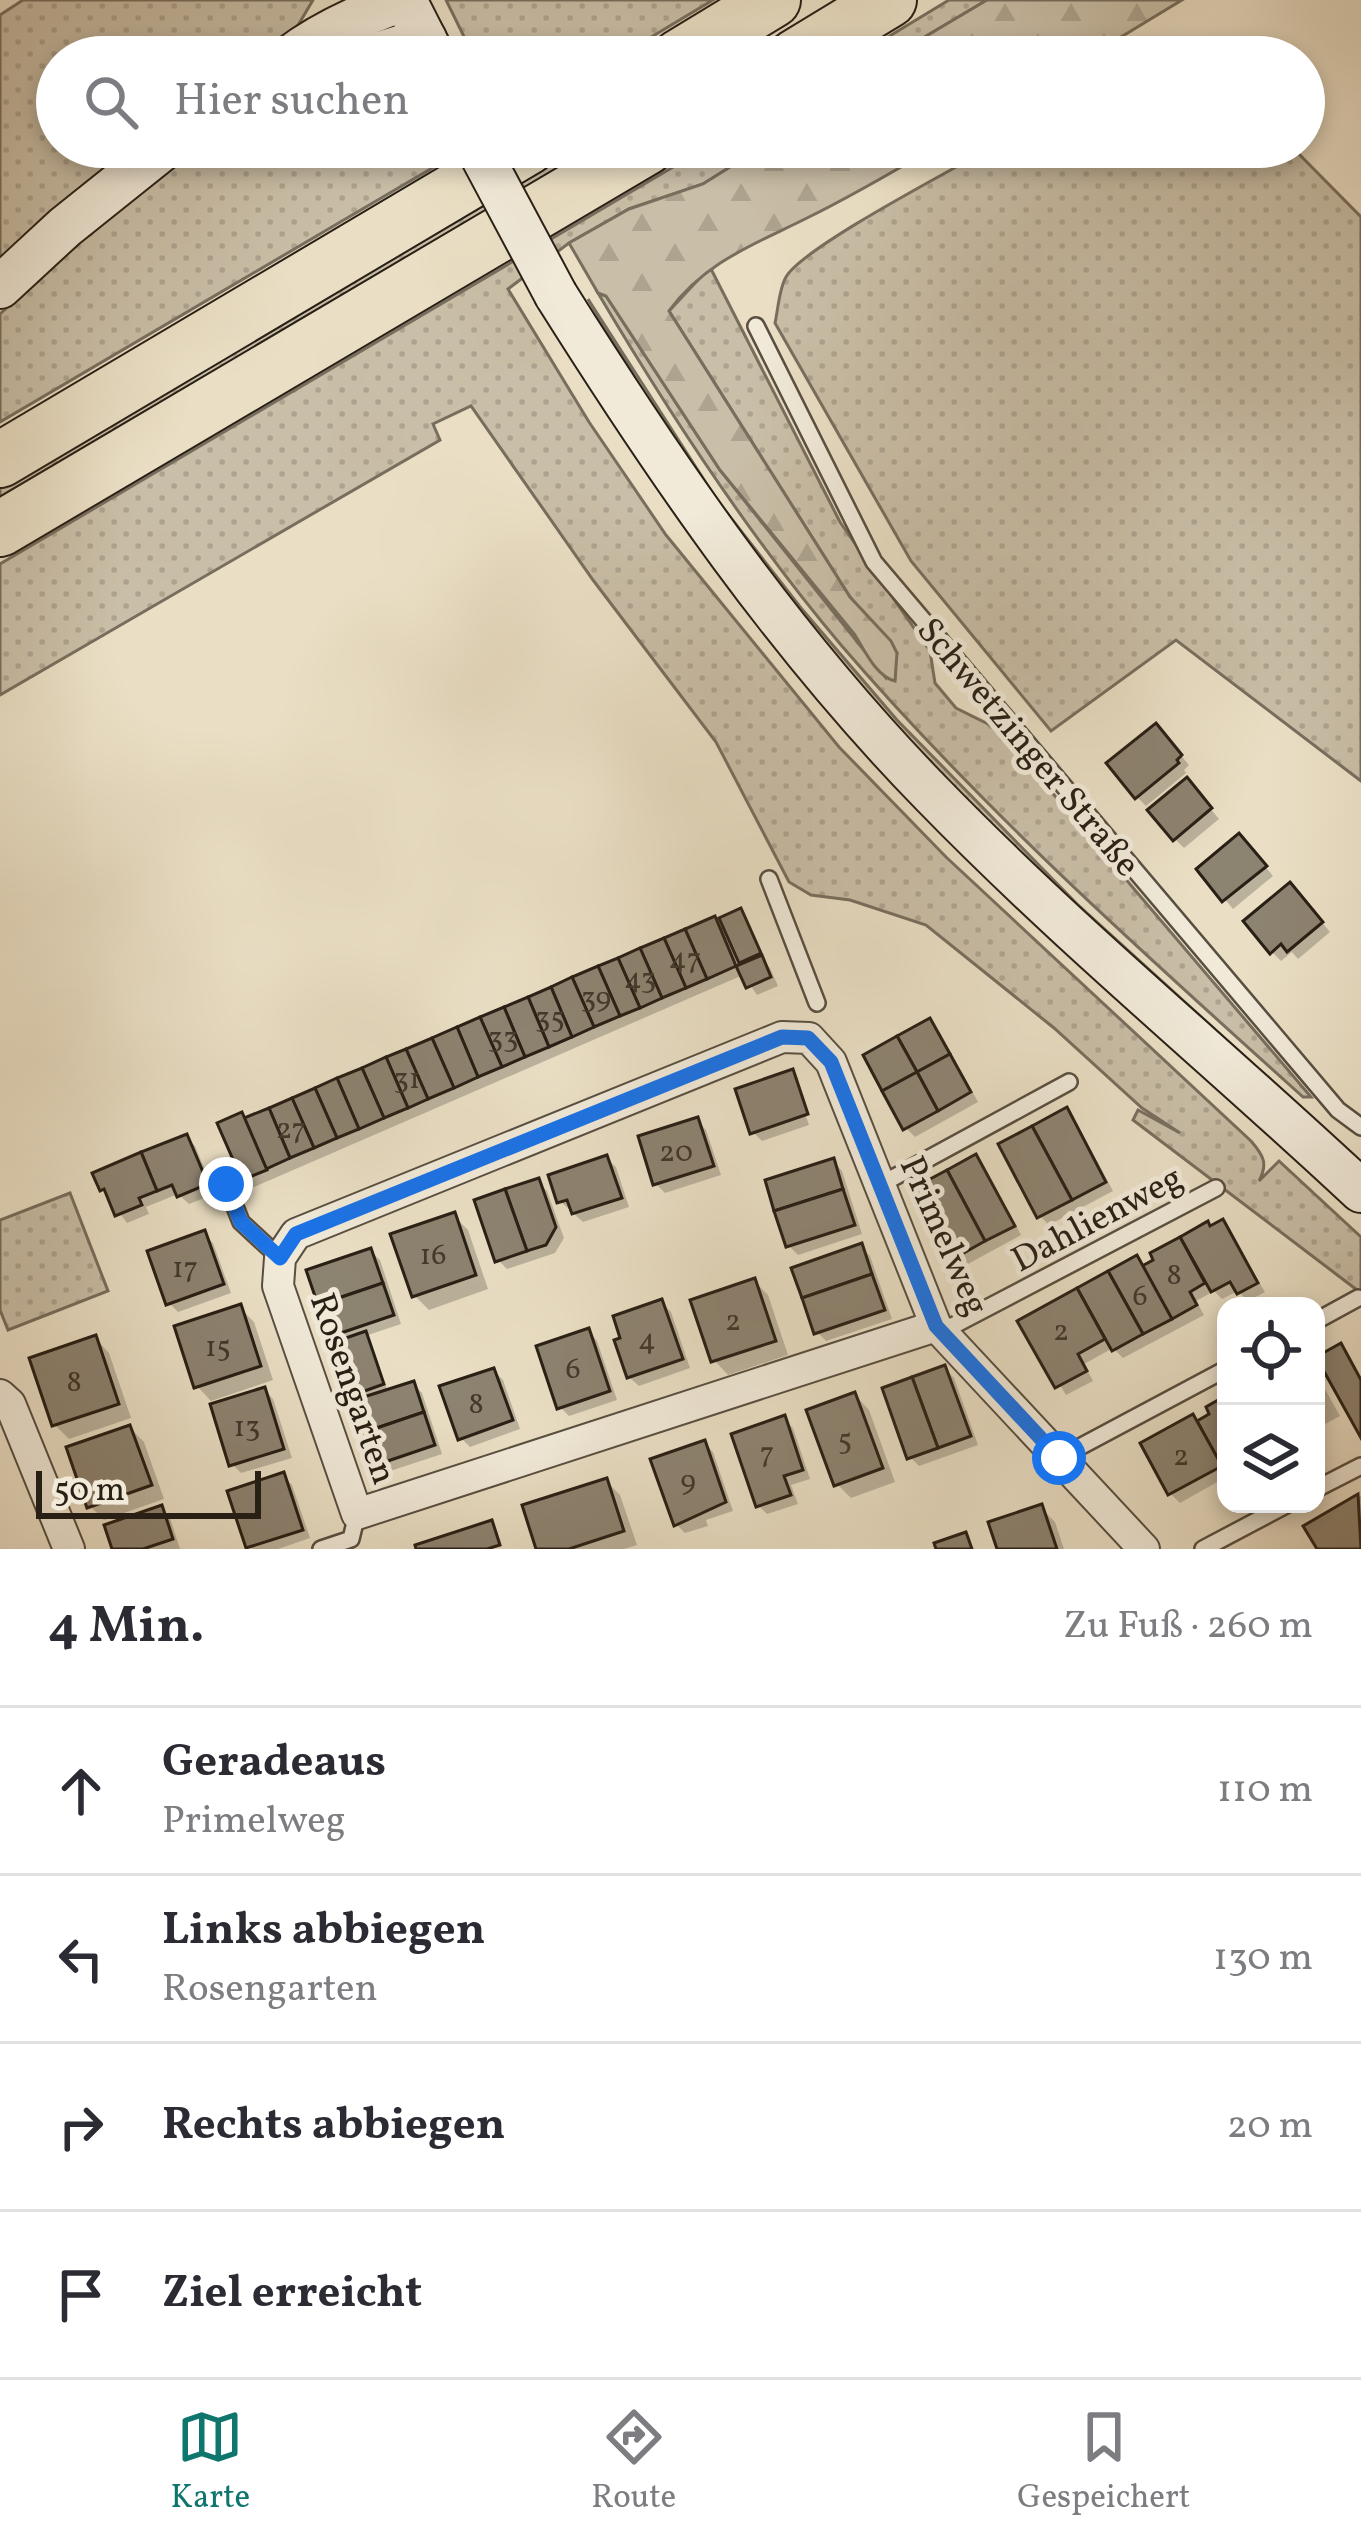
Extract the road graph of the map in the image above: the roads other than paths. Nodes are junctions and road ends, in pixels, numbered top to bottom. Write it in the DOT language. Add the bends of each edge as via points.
graph roads {
  1 [pos="328,0"];
  2 [pos="404,0"];
  3 [pos="773,0"];
  4 [pos="889,0"];
  5 [pos="307,36"];
  6 [pos="324,36"];
  7 [pos="423,36"];
  8 [pos="714,36"];
  9 [pos="830,36"];
  10 [pos="139,168"];
  11 [pos="488,168"];
  12 [pos="493,168"];
  13 [pos="610,168"];
  14 [pos="0,287"];
  15 [pos="756,326"];
  16 [pos="0,460"];
  17 [pos="0,529"];
  18 [pos="769,879"];
  19 [pos="817,1003"];
  20 [pos="808,1038"];
  21 [pos="1069,1082"];
  22 [pos="1361,1127"];
  23 [pos="1354,1170"];
  24 [pos="226,1184"];
  25 [pos="878,1186"];
  26 [pos="1216,1188"];
  27 [pos="280,1258"];
  28 [pos="1358,1298"];
  29 [pos="1325,1316"];
  30 [pos="938,1329"];
  31 [pos="1217,1374"];
  32 [pos="0,1395"];
  33 [pos="1059,1458"];
  34 [pos="1361,1466"];
  35 [pos="1325,1484"];
  36 [pos="1271,1513"];
  37 [pos="357,1514"];
  38 [pos="69,1549"];
  39 [pos="322,1549"];
  40 [pos="1144,1549"];
  41 [pos="1203,1549"];
  1 -- 5 [label="main road"];
  2 -- 6 [label="main road"];
  2 -- 7 [label="main road"];
  3 -- 8 [label="highway"];
  4 -- 9 [label="highway"];
  10 -- 14 [label="main road"];
  11 -- 23 [label="main road, bridge" via="642,432 850,705 1106,963"];
  12 -- 16 [label="highway"];
  13 -- 17 [label="highway"];
  15 -- 22 [label="lane, Schwetzinger Straße" via="874,562 1338,1110"];
  18 -- 19 [label="lane"];
  20 -- 25 [label="street, Primelweg" via="831,1062"];
  20 -- 27 [label="street, Rosengarten" via="782,1037 296,1234"];
  21 -- 25 [label="lane"];
  24 -- 27 [label="lane" via="241,1222"];
  25 -- 30 [label="street, Primelweg"];
  26 -- 30 [label="lane, Dahlienweg"];
  27 -- 37 [label="street, Rosengarten" via="278,1286"];
  28 -- 29 [label="lane"];
  30 -- 33 [label="street, Primelweg"];
  30 -- 37 [label="street, Rosengarten"];
  31 -- 33 [label="lane"];
  32 -- 38 [label="street"];
  33 -- 40 [label="street, Primelweg"];
  34 -- 35 [label="lane"];
  36 -- 41 [label="lane"];
  37 -- 39 [label="lane" via="351,1539"];
}
